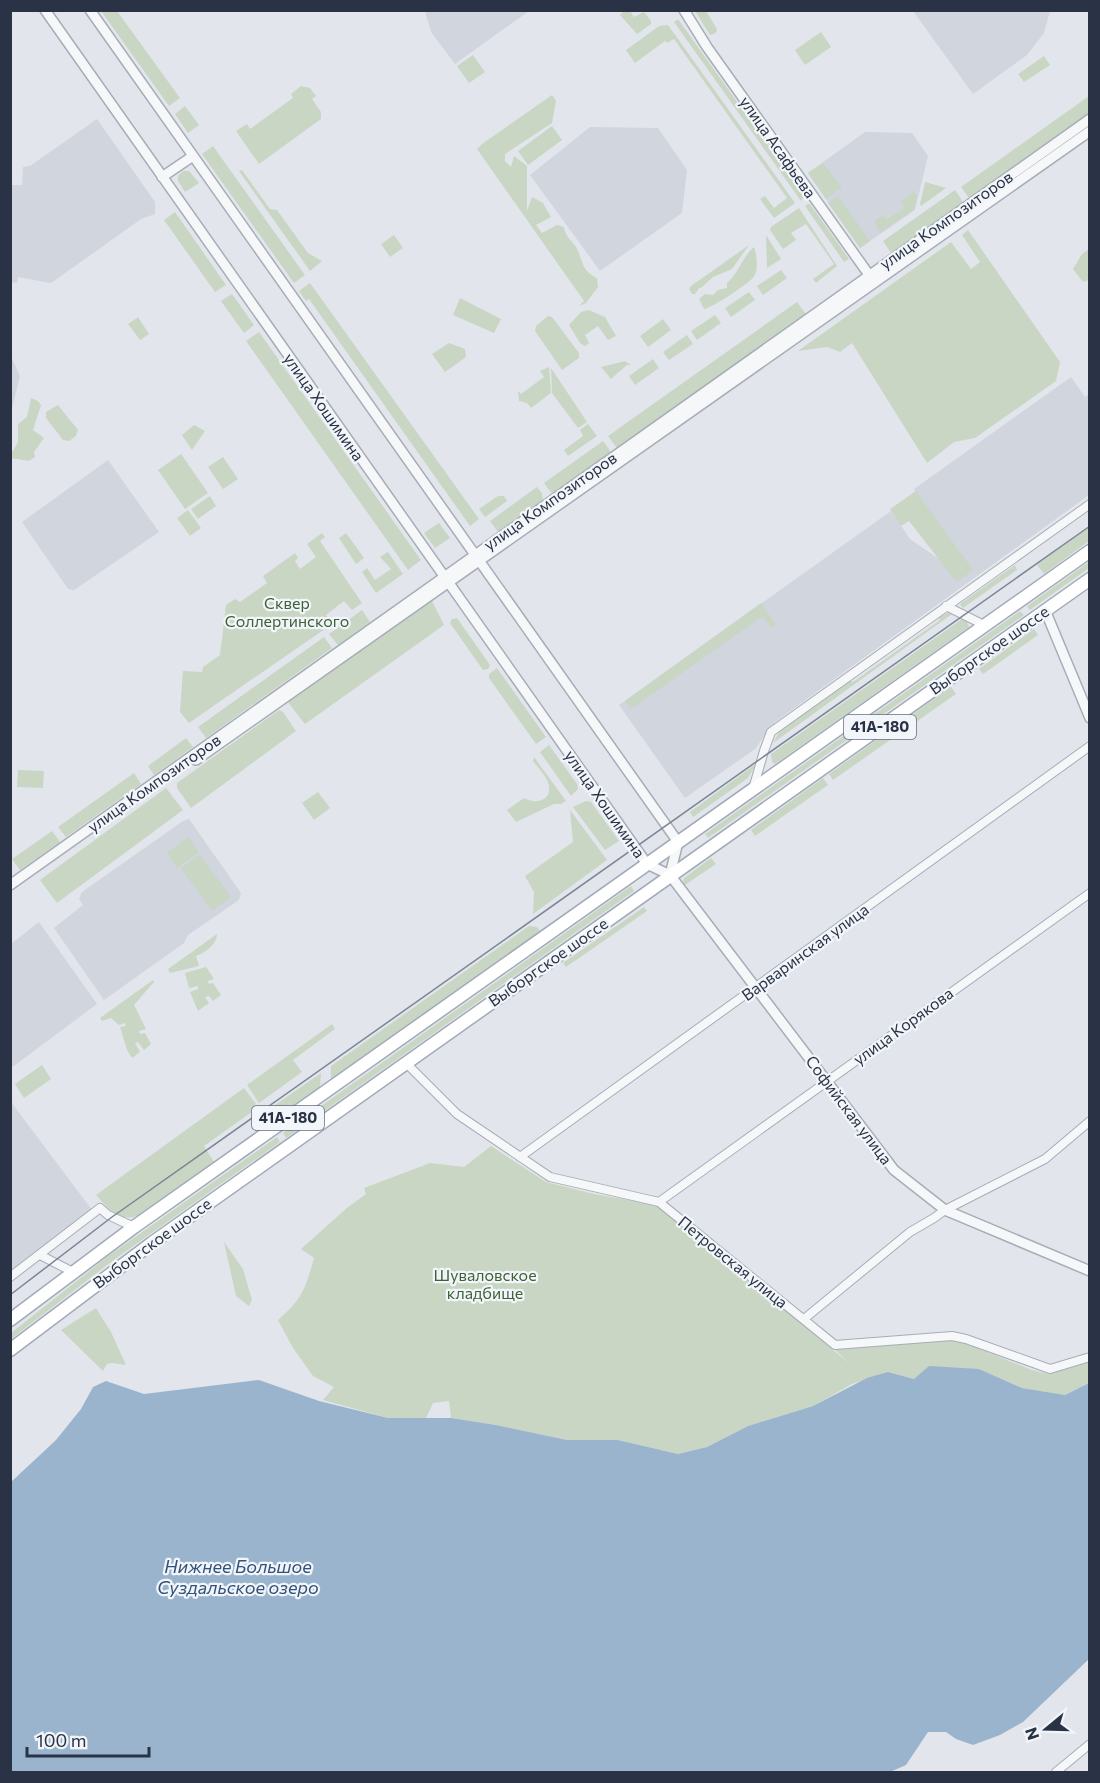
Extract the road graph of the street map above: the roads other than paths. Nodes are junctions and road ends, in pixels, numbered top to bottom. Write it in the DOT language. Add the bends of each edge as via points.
graph roads {
  1 [pos="45,10"];
  2 [pos="90,10"];
  3 [pos="684,10"];
  4 [pos="1089,119"];
  5 [pos="1089,131"];
  6 [pos="193,156"];
  7 [pos="162,177"];
  8 [pos="872,279"];
  9 [pos="1089,504"];
  10 [pos="1089,551"];
  11 [pos="477,558"];
  12 [pos="1089,579"];
  13 [pos="446,580"];
  14 [pos="946,606"];
  15 [pos="1045,610"];
  16 [pos="984,625"];
  17 [pos="1089,718"];
  18 [pos="1089,746"];
  19 [pos="753,789"];
  20 [pos="678,842"];
  21 [pos="647,864"];
  22 [pos="670,875"];
  23 [pos="10,885"];
  24 [pos="10,891"];
  25 [pos="1089,893"];
  26 [pos="755,987"];
  27 [pos="406,1063"];
  28 [pos="827,1081"];
  29 [pos="1089,1121"];
  30 [pos="520,1157"];
  31 [pos="659,1202"];
  32 [pos="945,1210"];
  33 [pos="134,1227"];
  34 [pos="40,1255"];
  35 [pos="1089,1271"];
  36 [pos="74,1272"];
  37 [pos="10,1277"];
  38 [pos="804,1319"];
  39 [pos="10,1320"];
  40 [pos="10,1350"];
  41 [pos="1089,1357"];
  42 [pos="1089,1744"];
  43 [pos="1056,1773"];
  1 -- 7 [label="street, улица Хошимина"];
  2 -- 6 [label="street"];
  3 -- 8 [label="street, улица Асафьева"];
  4 -- 8 [label="street, улица Композиторов"];
  5 -- 8 [label="street, улица Композиторов"];
  6 -- 7 [label="street"];
  6 -- 11 [label="street"];
  7 -- 13 [label="street, улица Хошимина"];
  8 -- 11 [label="street, улица Композиторов"];
  9 -- 14 [label="street"];
  10 -- 16 [label="main road, Выборгское шоссе / 41А-180"];
  11 -- 13 [label="street, улица Композиторов"];
  11 -- 20 [label="street"];
  12 -- 15 [label="main road, Выборгское шоссе / 41А-180"];
  13 -- 21 [label="street, улица Хошимина"];
  13 -- 23 [label="street, улица Композиторов"];
  13 -- 24 [label="street, улица Композиторов"];
  14 -- 16 [label="street"];
  14 -- 19 [label="street" via="771,732"];
  15 -- 17 [label="street"];
  15 -- 22 [label="main road, Выборгское шоссе / 41А-180"];
  16 -- 19 [label="main road, Выборгское шоссе / 41А-180"];
  18 -- 26 [label="street, Варваринская улица"];
  19 -- 20 [label="main road, Выборгское шоссе / 41А-180"];
  20 -- 21 [label="main road, Выборгское шоссе / 41А-180"];
  20 -- 22 [label="street"];
  21 -- 22 [label="street, улица Хошимина"];
  21 -- 33 [label="main road, Выборгское шоссе / 41А-180"];
  22 -- 26 [label="street, Софийская улица"];
  22 -- 27 [label="main road, Выборгское шоссе / 41А-180"];
  25 -- 28 [label="street, улица Корякова"];
  26 -- 28 [label="street, Софийская улица"];
  26 -- 30 [label="street, Варваринская улица"];
  27 -- 30 [label="street, Петровская улица" via="457,1114"];
  27 -- 40 [label="main road, Выборгское шоссе / 41А-180" via="152,1243"];
  28 -- 31 [label="street, улица Корякова"];
  28 -- 32 [label="street, Софийская улица" via="894,1170"];
  29 -- 32 [label="street" via="1045,1159"];
  30 -- 31 [label="street, Петровская улица" via="550,1177"];
  31 -- 38 [label="street, Петровская улица"];
  32 -- 35 [label="street, Софийская улица"];
  32 -- 38 [label="street" via="910,1232"];
  33 -- 34 [label="street" via="100,1208"];
  33 -- 36 [label="main road, Выборгское шоссе / 41А-180"];
  34 -- 36 [label="street"];
  34 -- 37 [label="street"];
  36 -- 39 [label="main road, Выборгское шоссе / 41А-180"];
  38 -- 41 [label="street, Петровская улица" via="835,1345 951,1336 1050,1369"];
  42 -- 43 [label="street"];
}
